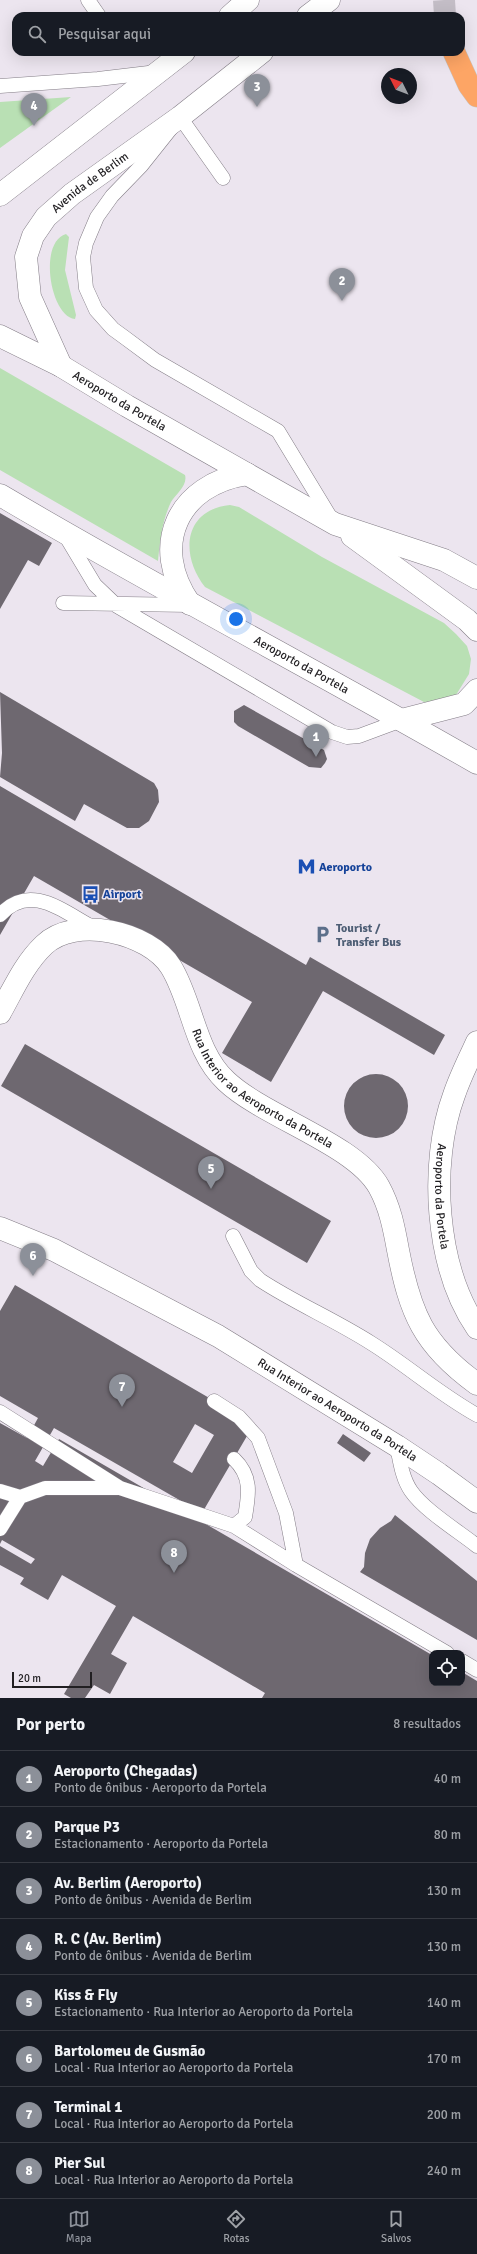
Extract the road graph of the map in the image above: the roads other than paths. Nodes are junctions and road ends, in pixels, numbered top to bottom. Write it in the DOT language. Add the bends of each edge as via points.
graph roads {
  1 [pos="88,0"];
  2 [pos="248,0"];
  3 [pos="329,0"];
  4 [pos="96,12"];
  5 [pos="234,12"];
  6 [pos="313,12"];
  7 [pos="179,56"];
  8 [pos="257,56"];
  9 [pos="456,56"];
  10 [pos="159,72"];
  11 [pos="0,86"];
  12 [pos="477,96"];
  13 [pos="180,118"];
  14 [pos="222,178"];
  15 [pos="0,195"];
  16 [pos="0,336"];
  17 [pos="61,366"];
  18 [pos="247,474"];
  19 [pos="0,495"];
  20 [pos="335,524"];
  21 [pos="63,532"];
  22 [pos="477,578"];
  23 [pos="63,603"];
  24 [pos="191,605"];
  25 [pos="117,606"];
  26 [pos="477,630"];
  27 [pos="477,690"];
  28 [pos="402,720"];
  29 [pos="477,763"];
  30 [pos="0,915"];
  31 [pos="96,929"];
  32 [pos="0,1013"];
  33 [pos="477,1042"];
  34 [pos="0,1228"];
  35 [pos="233,1236"];
  36 [pos="477,1328"];
  37 [pos="477,1384"];
  38 [pos="214,1401"];
  39 [pos="0,1412"];
  40 [pos="477,1415"];
  41 [pos="397,1446"];
  42 [pos="234,1459"];
  43 [pos="120,1488"];
  44 [pos="0,1491"];
  45 [pos="20,1497"];
  46 [pos="477,1502"];
  47 [pos="234,1526"];
  48 [pos="0,1529"];
  49 [pos="477,1546"];
  50 [pos="296,1565"];
  51 [pos="443,1650"];
  52 [pos="465,1664"];
  53 [pos="477,1670"];
  1 -- 4 [label="lane"];
  2 -- 5 [label="main road"];
  3 -- 6 [label="main road"];
  7 -- 10 [label="main road"];
  8 -- 13 [label="main road, Avenida de Berlim"];
  9 -- 12 [label="highway"];
  10 -- 11 [label="lane"];
  10 -- 15 [label="main road"];
  13 -- 14 [label="lane"];
  13 -- 17 [label="main road, Avenida de Berlim" via="72,194 46,217 33,236 26,257 30,297"];
  13 -- 20 [label="lane" via="97,217 86,243 83,258 86,288 96,310 113,329 155,360 278,431"];
  16 -- 17 [label="main road, Aeroporto da Portela"];
  17 -- 18 [label="main road, Aeroporto da Portela"];
  18 -- 20 [label="main road, Aeroporto da Portela"];
  18 -- 24 [label="main road" via="228,477 209,485 193,497 181,513 173,532 173,571 180,590"];
  19 -- 21 [label="main road, Aeroporto da Portela"];
  20 -- 22 [label="main road, Aeroporto da Portela" via="444,560"];
  20 -- 26 [label="main road" via="468,620"];
  21 -- 24 [label="main road, Aeroporto da Portela"];
  21 -- 25 [label="lane" via="95,585"];
  23 -- 25 [label="lane"];
  24 -- 25 [label="lane"];
  24 -- 28 [label="main road, Aeroporto da Portela"];
  25 -- 28 [label="lane" via="332,732 347,737 359,736"];
  27 -- 28 [label="main road" via="464,704"];
  28 -- 29 [label="main road, Aeroporto da Portela"];
  30 -- 31 [label="lane" via="21,899 34,899 45,902"];
  31 -- 32 [label="main road, Rua Interior ao Aeroporto da Portela" via="77,930 45,944 28,964"];
  31 -- 37 [label="main road, Rua Interior ao Aeroporto da Portela" via="118,933 139,941 170,966 204,1051 225,1080 244,1095 338,1150 361,1166 379,1186 390,1212 413,1310 425,1334 437,1350 455,1368"];
  33 -- 36 [label="main road, Aeroporto da Portela" via="453,1096 441,1147 439,1197 445,1245 454,1278"];
  34 -- 41 [label="main road, Rua Interior ao Aeroporto da Portela" via="54,1250 218,1336"];
  35 -- 40 [label="lane" via="251,1271 260,1280 370,1342 407,1366 449,1399"];
  38 -- 50 [label="lane" via="239,1417 258,1438 286,1513"];
  39 -- 43 [label="lane"];
  41 -- 46 [label="main road, Rua Interior ao Aeroporto da Portela"];
  41 -- 49 [label="lane" via="404,1478 410,1490"];
  42 -- 47 [label="lane" via="247,1475 248,1499 245,1517"];
  43 -- 45 [label="lane" via="45,1488"];
  43 -- 47 [label="lane"];
  44 -- 45 [label="lane"];
  45 -- 48 [label="lane"];
  47 -- 50 [label="lane"];
  50 -- 51 [label="lane"];
  52 -- 53 [label="lane"];
}
